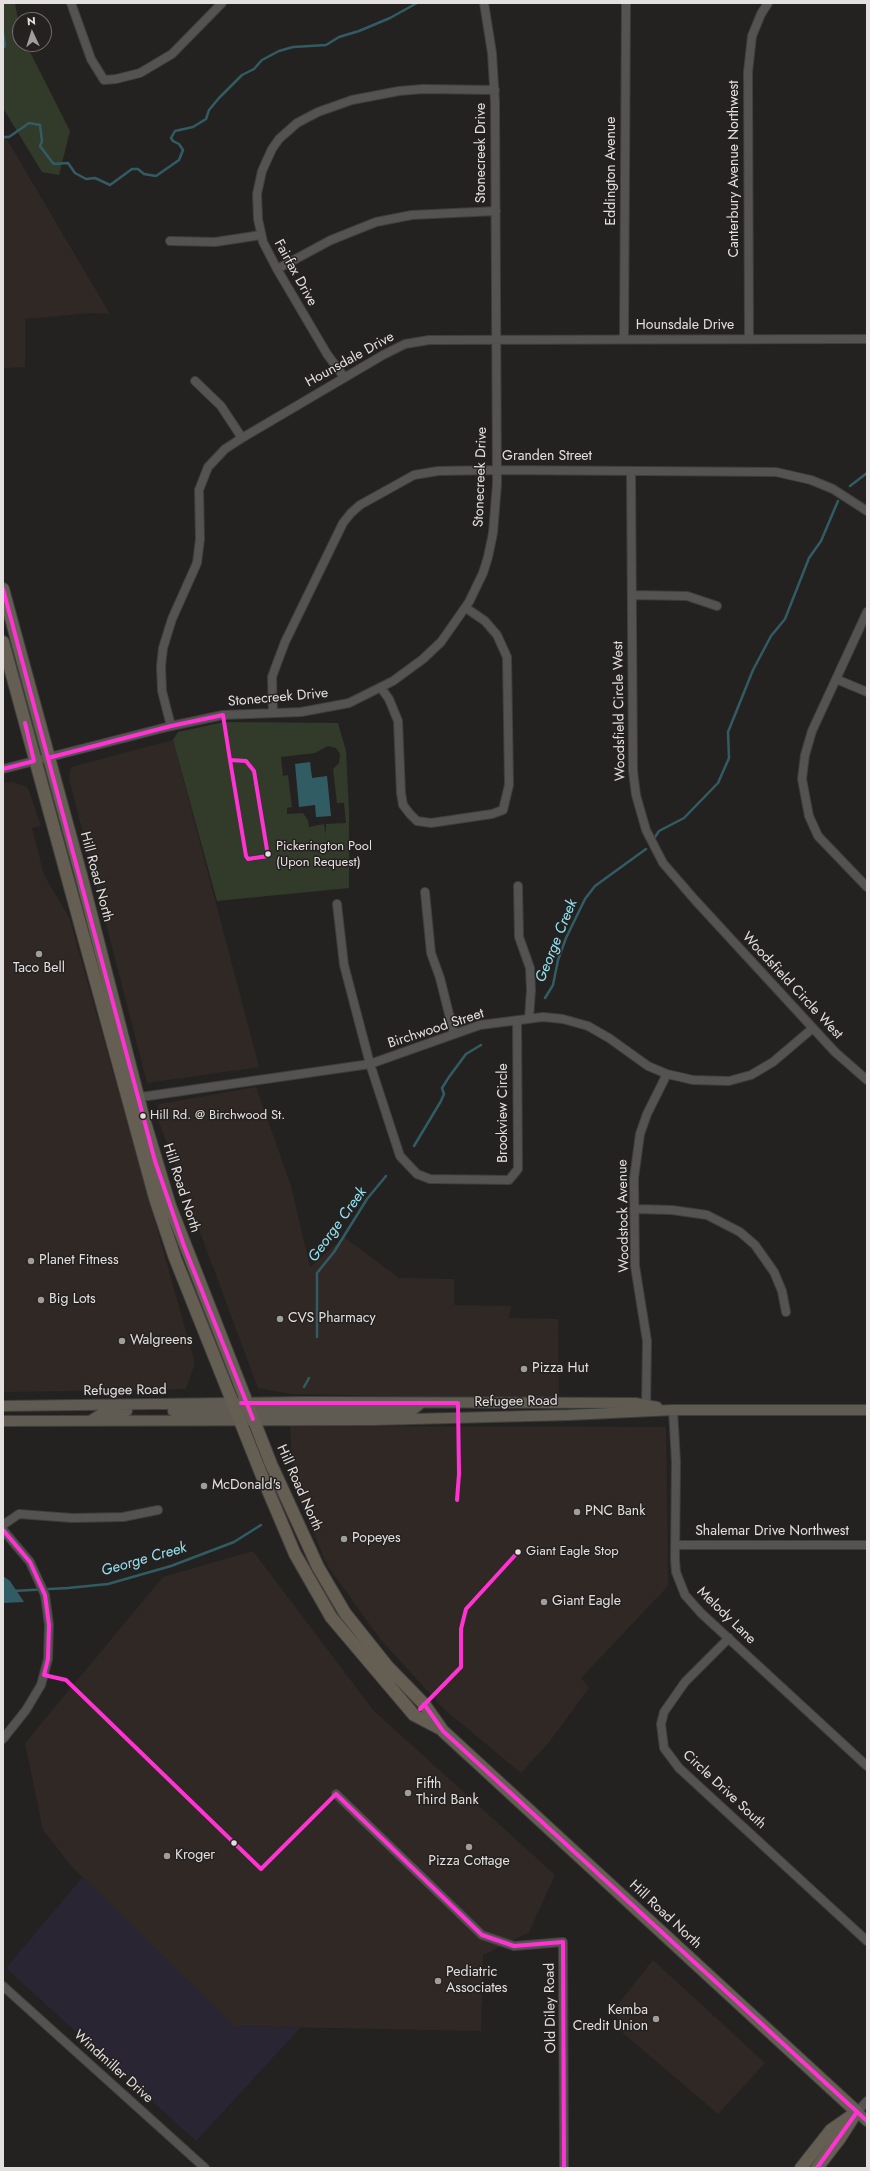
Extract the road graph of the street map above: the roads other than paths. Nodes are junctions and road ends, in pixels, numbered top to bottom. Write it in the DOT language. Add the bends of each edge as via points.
graph roads {
  1 [pos="72,3"];
  2 [pos="222,3"];
  3 [pos="484,3"];
  4 [pos="626,3"];
  5 [pos="768,3"];
  6 [pos="495,90"];
  7 [pos="496,211"];
  8 [pos="261,235"];
  9 [pos="170,241"];
  10 [pos="277,269"];
  11 [pos="496,339"];
  12 [pos="624,339"];
  13 [pos="749,339"];
  14 [pos="867,339"];
  15 [pos="344,377"];
  16 [pos="195,381"];
  17 [pos="242,438"];
  18 [pos="497,470"];
  19 [pos="631,471"];
  20 [pos="867,511"];
  21 [pos="3,589"];
  22 [pos="632,595"];
  23 [pos="717,606"];
  24 [pos="466,608"];
  25 [pos="867,612"];
  26 [pos="3,642"];
  27 [pos="836,679"];
  28 [pos="381,688"];
  29 [pos="867,692"];
  30 [pos="273,713"];
  31 [pos="171,726"];
  32 [pos="48,758"];
  33 [pos="34,761"];
  34 [pos="3,769"];
  35 [pos="518,886"];
  36 [pos="867,887"];
  37 [pos="426,892"];
  38 [pos="337,904"];
  39 [pos="529,1018"];
  40 [pos="517,1020"];
  41 [pos="812,1028"];
  42 [pos="454,1034"];
  43 [pos="370,1064"];
  44 [pos="668,1074"];
  45 [pos="867,1080"];
  46 [pos="136,1098"];
  47 [pos="634,1209"];
  48 [pos="786,1312"];
  49 [pos="3,1406"];
  50 [pos="646,1408"];
  51 [pos="673,1410"];
  52 [pos="867,1410"];
  53 [pos="243,1411"];
  54 [pos="3,1421"];
  55 [pos="158,1510"];
  56 [pos="3,1525"];
  57 [pos="3,1530"];
  58 [pos="676,1545"];
  59 [pos="867,1545"];
  60 [pos="729,1638"];
  61 [pos="443,1731"];
  62 [pos="3,1739"];
  63 [pos="867,1766"];
  64 [pos="336,1794"];
  65 [pos="867,1941"];
  66 [pos="3,1986"];
  67 [pos="867,2101"];
  68 [pos="857,2112"];
  69 [pos="867,2121"];
  70 [pos="205,2168"];
  71 [pos="564,2168"];
  72 [pos="801,2168"];
  73 [pos="817,2168"];
  1 -- 2 [label="street" via="92,59 104,80 140,73 172,54"];
  3 -- 6 [label="street, Stonecreek Drive"];
  4 -- 12 [label="street, Eddington Avenue"];
  5 -- 13 [label="street, Canterbury Avenue Northwest" via="752,36 748,72"];
  6 -- 7 [label="street, Stonecreek Drive"];
  6 -- 8 [label="street, Fairfax Drive" via="423,89 377,94 318,112 297,123 279,139 262,171 257,205"];
  7 -- 10 [label="street" via="412,215 376,222 331,240"];
  7 -- 11 [label="street, Stonecreek Drive"];
  8 -- 9 [label="street" via="215,242"];
  8 -- 10 [label="street, Fairfax Drive"];
  10 -- 15 [label="street, Fairfax Drive" via="327,354"];
  11 -- 12 [label="street, Hounsdale Drive"];
  11 -- 15 [label="street, Hounsdale Drive" via="429,340 405,344"];
  11 -- 18 [label="street, Stonecreek Drive"];
  12 -- 13 [label="street, Hounsdale Drive"];
  13 -- 14 [label="street, Hounsdale Drive"];
  15 -- 17 [label="street, Hounsdale Drive"];
  16 -- 17 [label="street" via="221,406"];
  17 -- 31 [label="street, Hounsdale Drive" via="216,457 204,475 199,490 200,551 168,630 161,666 162,691"];
  18 -- 19 [label="street, Granden Street"];
  18 -- 24 [label="street, Stonecreek Drive" via="496,508 488,557"];
  18 -- 30 [label="street, Granden Street" via="438,471 414,475 351,513 337,533 276,666 272,677"];
  19 -- 20 [label="street, Granden Street" via="752,471 788,474 834,489"];
  19 -- 22 [label="street, Woodsfield Circle West"];
  21 -- 32 [label="highway, Hill Road North"];
  22 -- 23 [label="street" via="687,596"];
  22 -- 41 [label="street, Woodsfield Circle West" via="633,771 636,795 646,830 660,858 676,878"];
  24 -- 28 [label="street, Stonecreek Drive" via="441,642 423,659"];
  24 -- 28 [label="street" via="493,630 507,657 509,785 503,810 431,823 417,821 410,814 403,805 401,793 398,721 389,699"];
  25 -- 27 [label="street"];
  26 -- 33 [label="highway, Hill Road North"];
  27 -- 29 [label="street"];
  27 -- 36 [label="street" via="808,743 802,778 803,792 812,826 818,836"];
  28 -- 30 [label="street, Stonecreek Drive" via="337,706 313,711"];
  30 -- 31 [label="street, Stonecreek Drive" via="223,715"];
  31 -- 32 [label="street, Stonecreek Drive"];
  32 -- 33 [label="street, Stonecreek Drive"];
  32 -- 46 [label="highway, Hill Road North"];
  33 -- 34 [label="street, Stonecreek Drive"];
  33 -- 53 [label="highway, Hill Road North" via="155,1198 175,1258"];
  35 -- 39 [label="street" via="519,937 530,968"];
  37 -- 42 [label="street" via="431,953"];
  38 -- 43 [label="street" via="344,965"];
  39 -- 40 [label="street, Birchwood Street"];
  39 -- 44 [label="street, Birchwood Street" via="554,1017 588,1026 648,1066"];
  40 -- 42 [label="street, Birchwood Street" via="480,1025"];
  40 -- 43 [label="street, Brookview Circle" via="518,1169 509,1180 430,1180 417,1174 400,1156"];
  41 -- 44 [label="street, Birchwood Street" via="773,1062 741,1078 707,1082"];
  41 -- 45 [label="street, Woodsfield Circle West" via="850,1067"];
  42 -- 43 [label="street, Birchwood Street"];
  43 -- 46 [label="street, Birchwood Street"];
  44 -- 47 [label="street, Woodstock Avenue" via="647,1114 640,1134 634,1178"];
  46 -- 53 [label="highway, Hill Road North" via="170,1206"];
  47 -- 48 [label="street" via="672,1210 707,1215 740,1232 755,1245 774,1272 782,1291"];
  47 -- 50 [label="street, Woodstock Avenue" via="635,1266 647,1341"];
  49 -- 53 [label="main road, Refugee Road"];
  50 -- 51 [label="main road, Refugee Road"];
  50 -- 53 [label="main road, Refugee Road" via="569,1416 373,1420"];
  50 -- 53 [label="main road, Refugee Road" via="635,1403 420,1403 413,1410"];
  51 -- 52 [label="main road, Refugee Road"];
  51 -- 58 [label="street, Melody Lane"];
  53 -- 54 [label="main road, Refugee Road" via="129,1411 100,1414 90,1421"];
  53 -- 61 [label="highway, Hill Road North" via="271,1464 318,1568 345,1613 388,1667 424,1704"];
  53 -- 61 [label="highway, Hill Road North" via="295,1554 331,1617 414,1715"];
  55 -- 56 [label="street" via="123,1517 72,1518 19,1514"];
  57 -- 62 [label="street" via="30,1562 45,1595 49,1625 48,1659 41,1685 26,1710"];
  58 -- 59 [label="street, Shalemar Drive Northwest"];
  58 -- 60 [label="street, Melody Lane" via="676,1572 685,1594 701,1613"];
  60 -- 63 [label="street, Melody Lane"];
  60 -- 65 [label="street, Circle Drive South" via="685,1682 664,1712 661,1724 664,1748 679,1768"];
  61 -- 68 [label="highway, Hill Road North"];
  64 -- 71 [label="street, Old Diley Road" via="482,1935 514,1946 563,1942"];
  66 -- 70 [label="street, Windmiller Drive"];
  67 -- 68 [label="street"];
  68 -- 69 [label="main road, Hill Road North"];
  68 -- 72 [label="highway" via="831,2130"];
  68 -- 73 [label="highway"];
}
